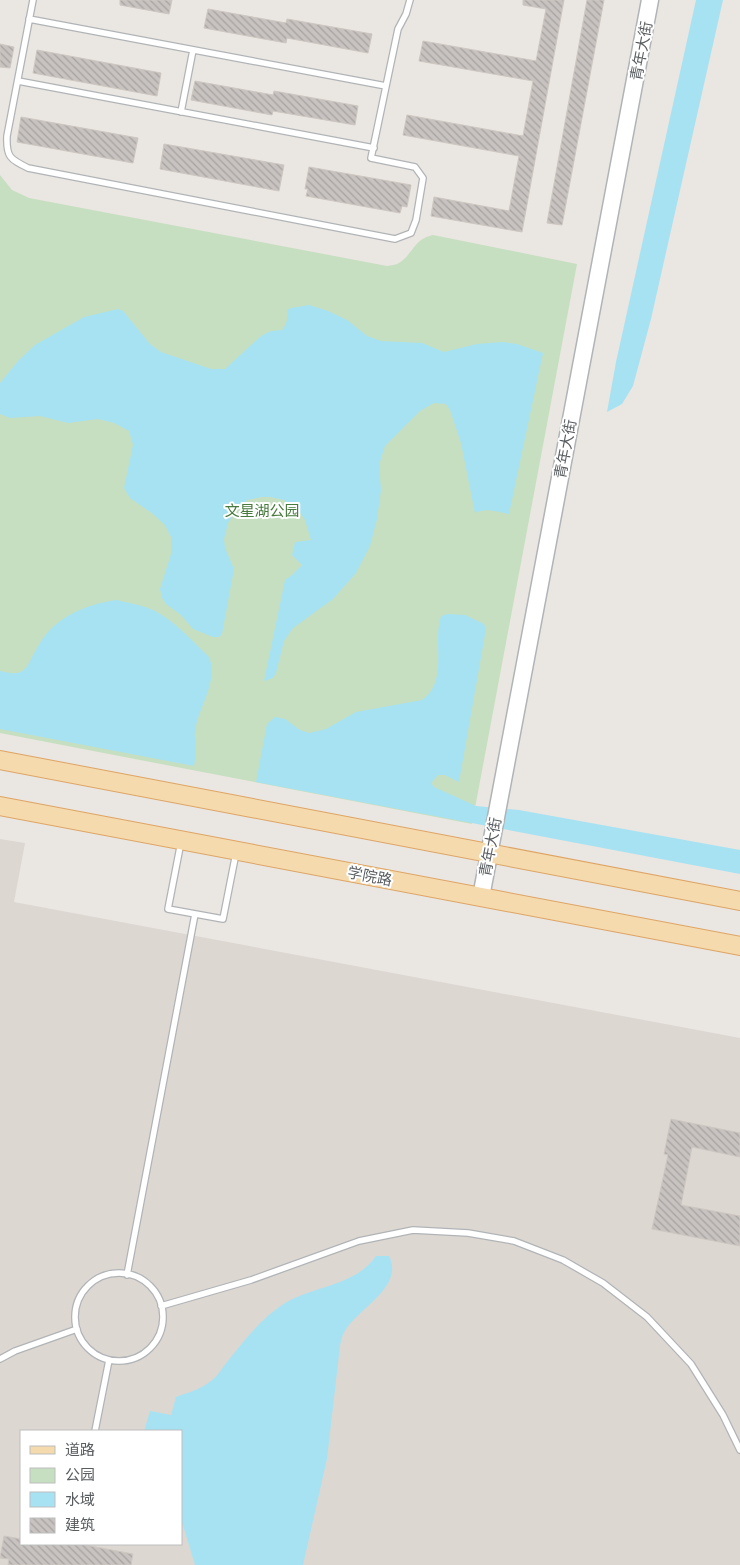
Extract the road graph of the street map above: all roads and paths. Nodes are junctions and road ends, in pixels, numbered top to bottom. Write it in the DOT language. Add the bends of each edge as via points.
graph roads {
  1 [pos="33,0"];
  2 [pos="410,0"];
  3 [pos="650,0"];
  4 [pos="29,19"];
  5 [pos="193,50"];
  6 [pos="18,81"];
  7 [pos="386,86"];
  8 [pos="181,112"];
  9 [pos="374,148"];
  10 [pos="0,760"];
  11 [pos="0,806"];
  12 [pos="181,840"];
  13 [pos="236,851"];
  14 [pos="489,853"];
  15 [pos="481,897"];
  16 [pos="740,901"];
  17 [pos="196,914"];
  18 [pos="740,946"];
  19 [pos="127,1275"];
  20 [pos="161,1306"];
  21 [pos="77,1330"];
  22 [pos="0,1359"];
  23 [pos="109,1360"];
  24 [pos="95,1430"];
  25 [pos="740,1450"];
  1 -- 4 [label="lane"];
  2 -- 7 [label="lane" via="398,29"];
  3 -- 14 [label="street, 青年大街"];
  4 -- 5 [label="lane"];
  4 -- 6 [label="lane"];
  5 -- 7 [label="lane"];
  5 -- 8 [label="lane"];
  6 -- 8 [label="lane"];
  6 -- 9 [label="lane" via="6,149 12,160 28,168 395,239 411,233 423,178 414,167 372,158"];
  7 -- 9 [label="lane"];
  8 -- 9 [label="lane"];
  10 -- 14 [label="main road"];
  11 -- 12 [label="main road, 学院路"];
  12 -- 13 [label="main road, 学院路"];
  12 -- 17 [label="lane" via="168,908"];
  13 -- 15 [label="main road, 学院路"];
  13 -- 17 [label="lane" via="223,919"];
  14 -- 15 [label="street, 青年大街"];
  14 -- 16 [label="main road"];
  15 -- 18 [label="main road, 学院路"];
  17 -- 19 [label="lane"];
  19 -- 20 [label="lane" via="147,1284"];
  19 -- 21 [label="lane" via="99,1278 85,1289 75,1312"];
  20 -- 23 [label="lane" via="162,1323 152,1346 131,1359"];
  20 -- 25 [label="lane" via="251,1280 359,1242 413,1230 468,1232 514,1241 564,1260 603,1283 648,1317 691,1364"];
  21 -- 22 [label="lane"];
  21 -- 23 [label="lane" via="90,1351"];
  23 -- 24 [label="lane"];
}
